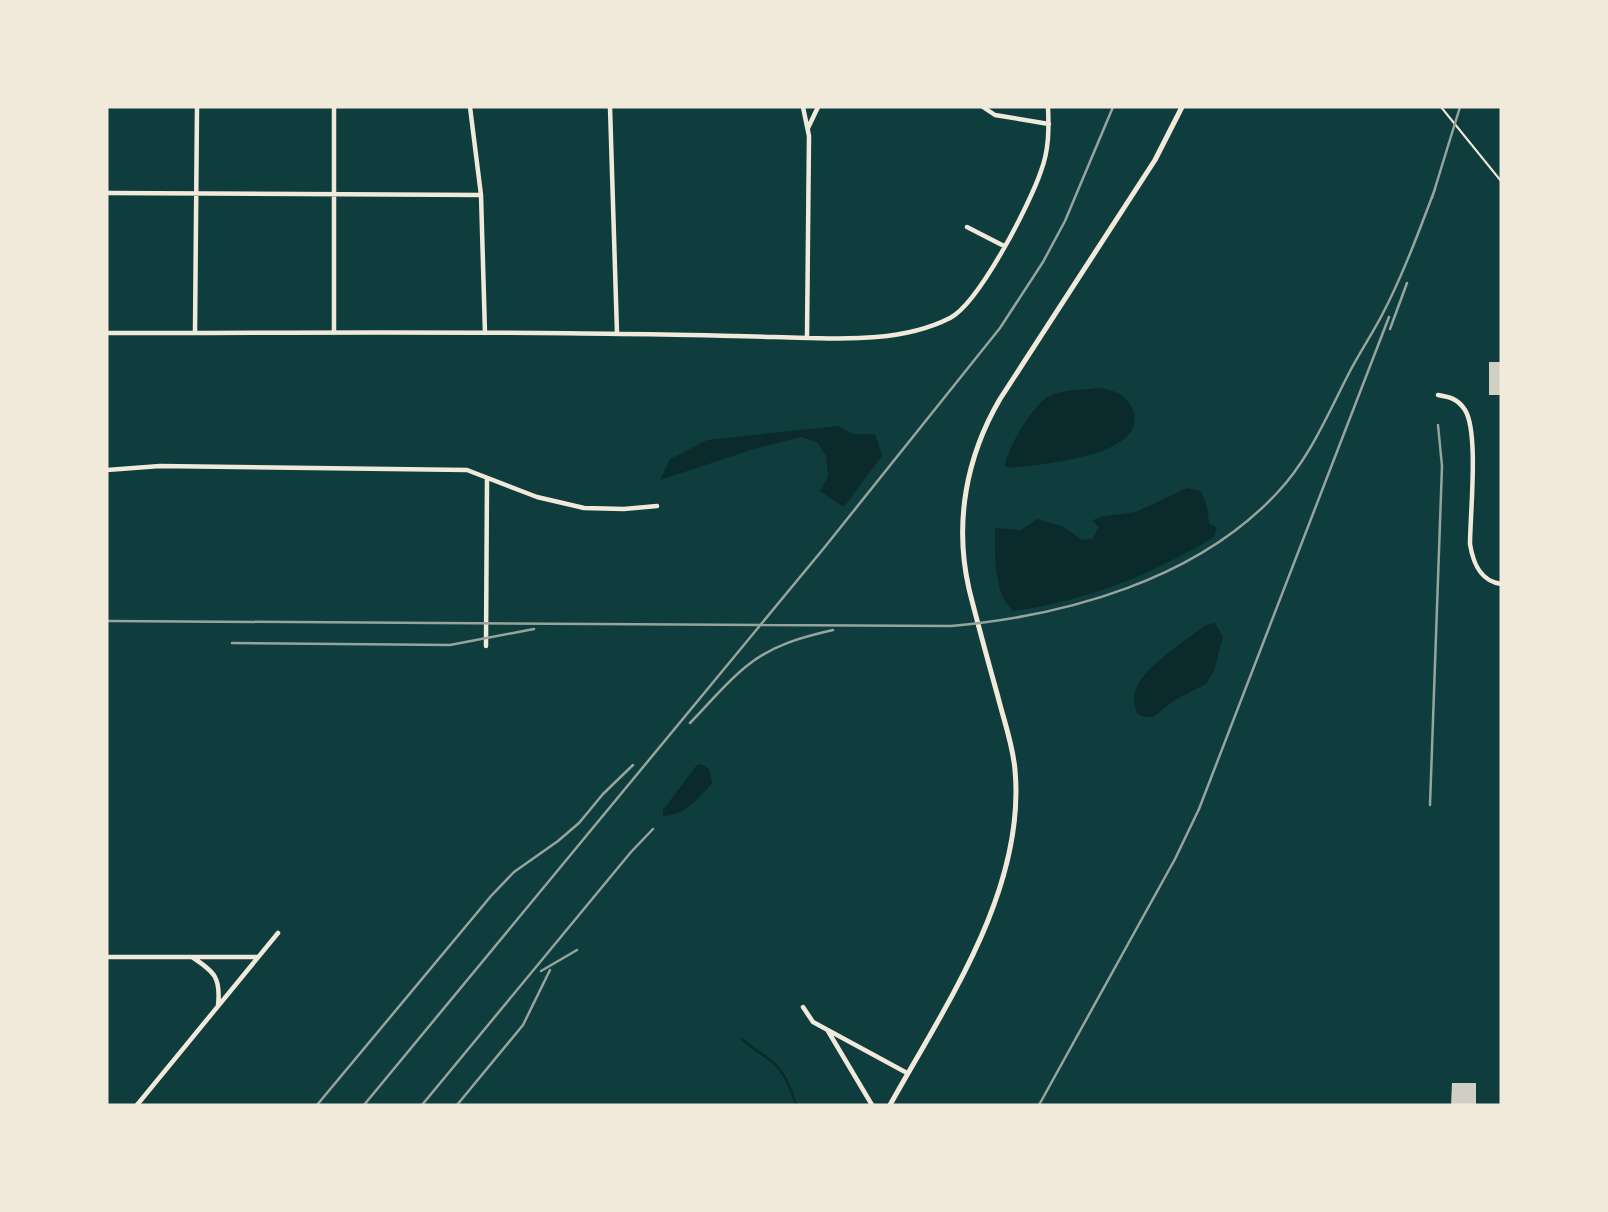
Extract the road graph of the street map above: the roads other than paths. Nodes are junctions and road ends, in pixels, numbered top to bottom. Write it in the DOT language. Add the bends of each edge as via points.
graph roads {
  1 [pos="197,107"];
  2 [pos="334,107"];
  3 [pos="470,107"];
  4 [pos="610,107"];
  5 [pos="803,107"];
  6 [pos="818,107"];
  7 [pos="983,107"];
  8 [pos="1048,107"];
  9 [pos="1182,107"];
  10 [pos="1441,107"];
  11 [pos="1049,124"];
  12 [pos="808,129"];
  13 [pos="1501,181"];
  14 [pos="107,193"];
  15 [pos="197,193"];
  16 [pos="335,194"];
  17 [pos="481,195"];
  18 [pos="967,227"];
  19 [pos="1004,246"];
  20 [pos="107,332"];
  21 [pos="195,333"];
  22 [pos="334,333"];
  23 [pos="485,333"];
  24 [pos="617,334"];
  25 [pos="807,337"];
  26 [pos="1438,396"];
  27 [pos="107,470"];
  28 [pos="487,478"];
  29 [pos="657,506"];
  30 [pos="1501,584"];
  31 [pos="486,646"];
  32 [pos="278,933"];
  33 [pos="107,957"];
  34 [pos="191,957"];
  35 [pos="258,957"];
  36 [pos="218,1006"];
  37 [pos="803,1007"];
  38 [pos="828,1031"];
  39 [pos="908,1073"];
  40 [pos="137,1105"];
  41 [pos="872,1105"];
  42 [pos="890,1105"];
  1 -- 15 [label="street"];
  2 -- 16 [label="street"];
  3 -- 17 [label="street"];
  4 -- 24 [label="street"];
  5 -- 12 [label="street"];
  6 -- 12 [label="street"];
  7 -- 11 [label="street" via="1002,117"];
  8 -- 11 [label="street"];
  9 -- 39 [label="street" via="1155,160 982,432 969,473 962,533 969,589 1012,752 1016,796 1002,876 982,934"];
  10 -- 13 [label="lane"];
  11 -- 19 [label="street" via="1042,171"];
  12 -- 25 [label="street"];
  14 -- 15 [label="street"];
  15 -- 16 [label="street"];
  15 -- 21 [label="street"];
  16 -- 17 [label="street"];
  16 -- 22 [label="street"];
  17 -- 23 [label="street"];
  18 -- 19 [label="street"];
  19 -- 25 [label="street" via="963,309 934,325 856,338"];
  20 -- 21 [label="street"];
  21 -- 22 [label="street"];
  22 -- 23 [label="street"];
  23 -- 24 [label="street"];
  24 -- 25 [label="street"];
  26 -- 30 [label="street" via="1454,399 1468,417 1472,558 1485,578"];
  27 -- 28 [label="street" via="160,466 456,470"];
  28 -- 29 [label="street" via="584,508"];
  28 -- 31 [label="street"];
  32 -- 35 [label="street"];
  33 -- 34 [label="street"];
  34 -- 35 [label="street"];
  34 -- 36 [label="street" via="211,969 220,987"];
  35 -- 36 [label="street"];
  36 -- 40 [label="street"];
  37 -- 38 [label="street" via="813,1022"];
  38 -- 39 [label="street"];
  38 -- 41 [label="street"];
  39 -- 42 [label="street"];
}
